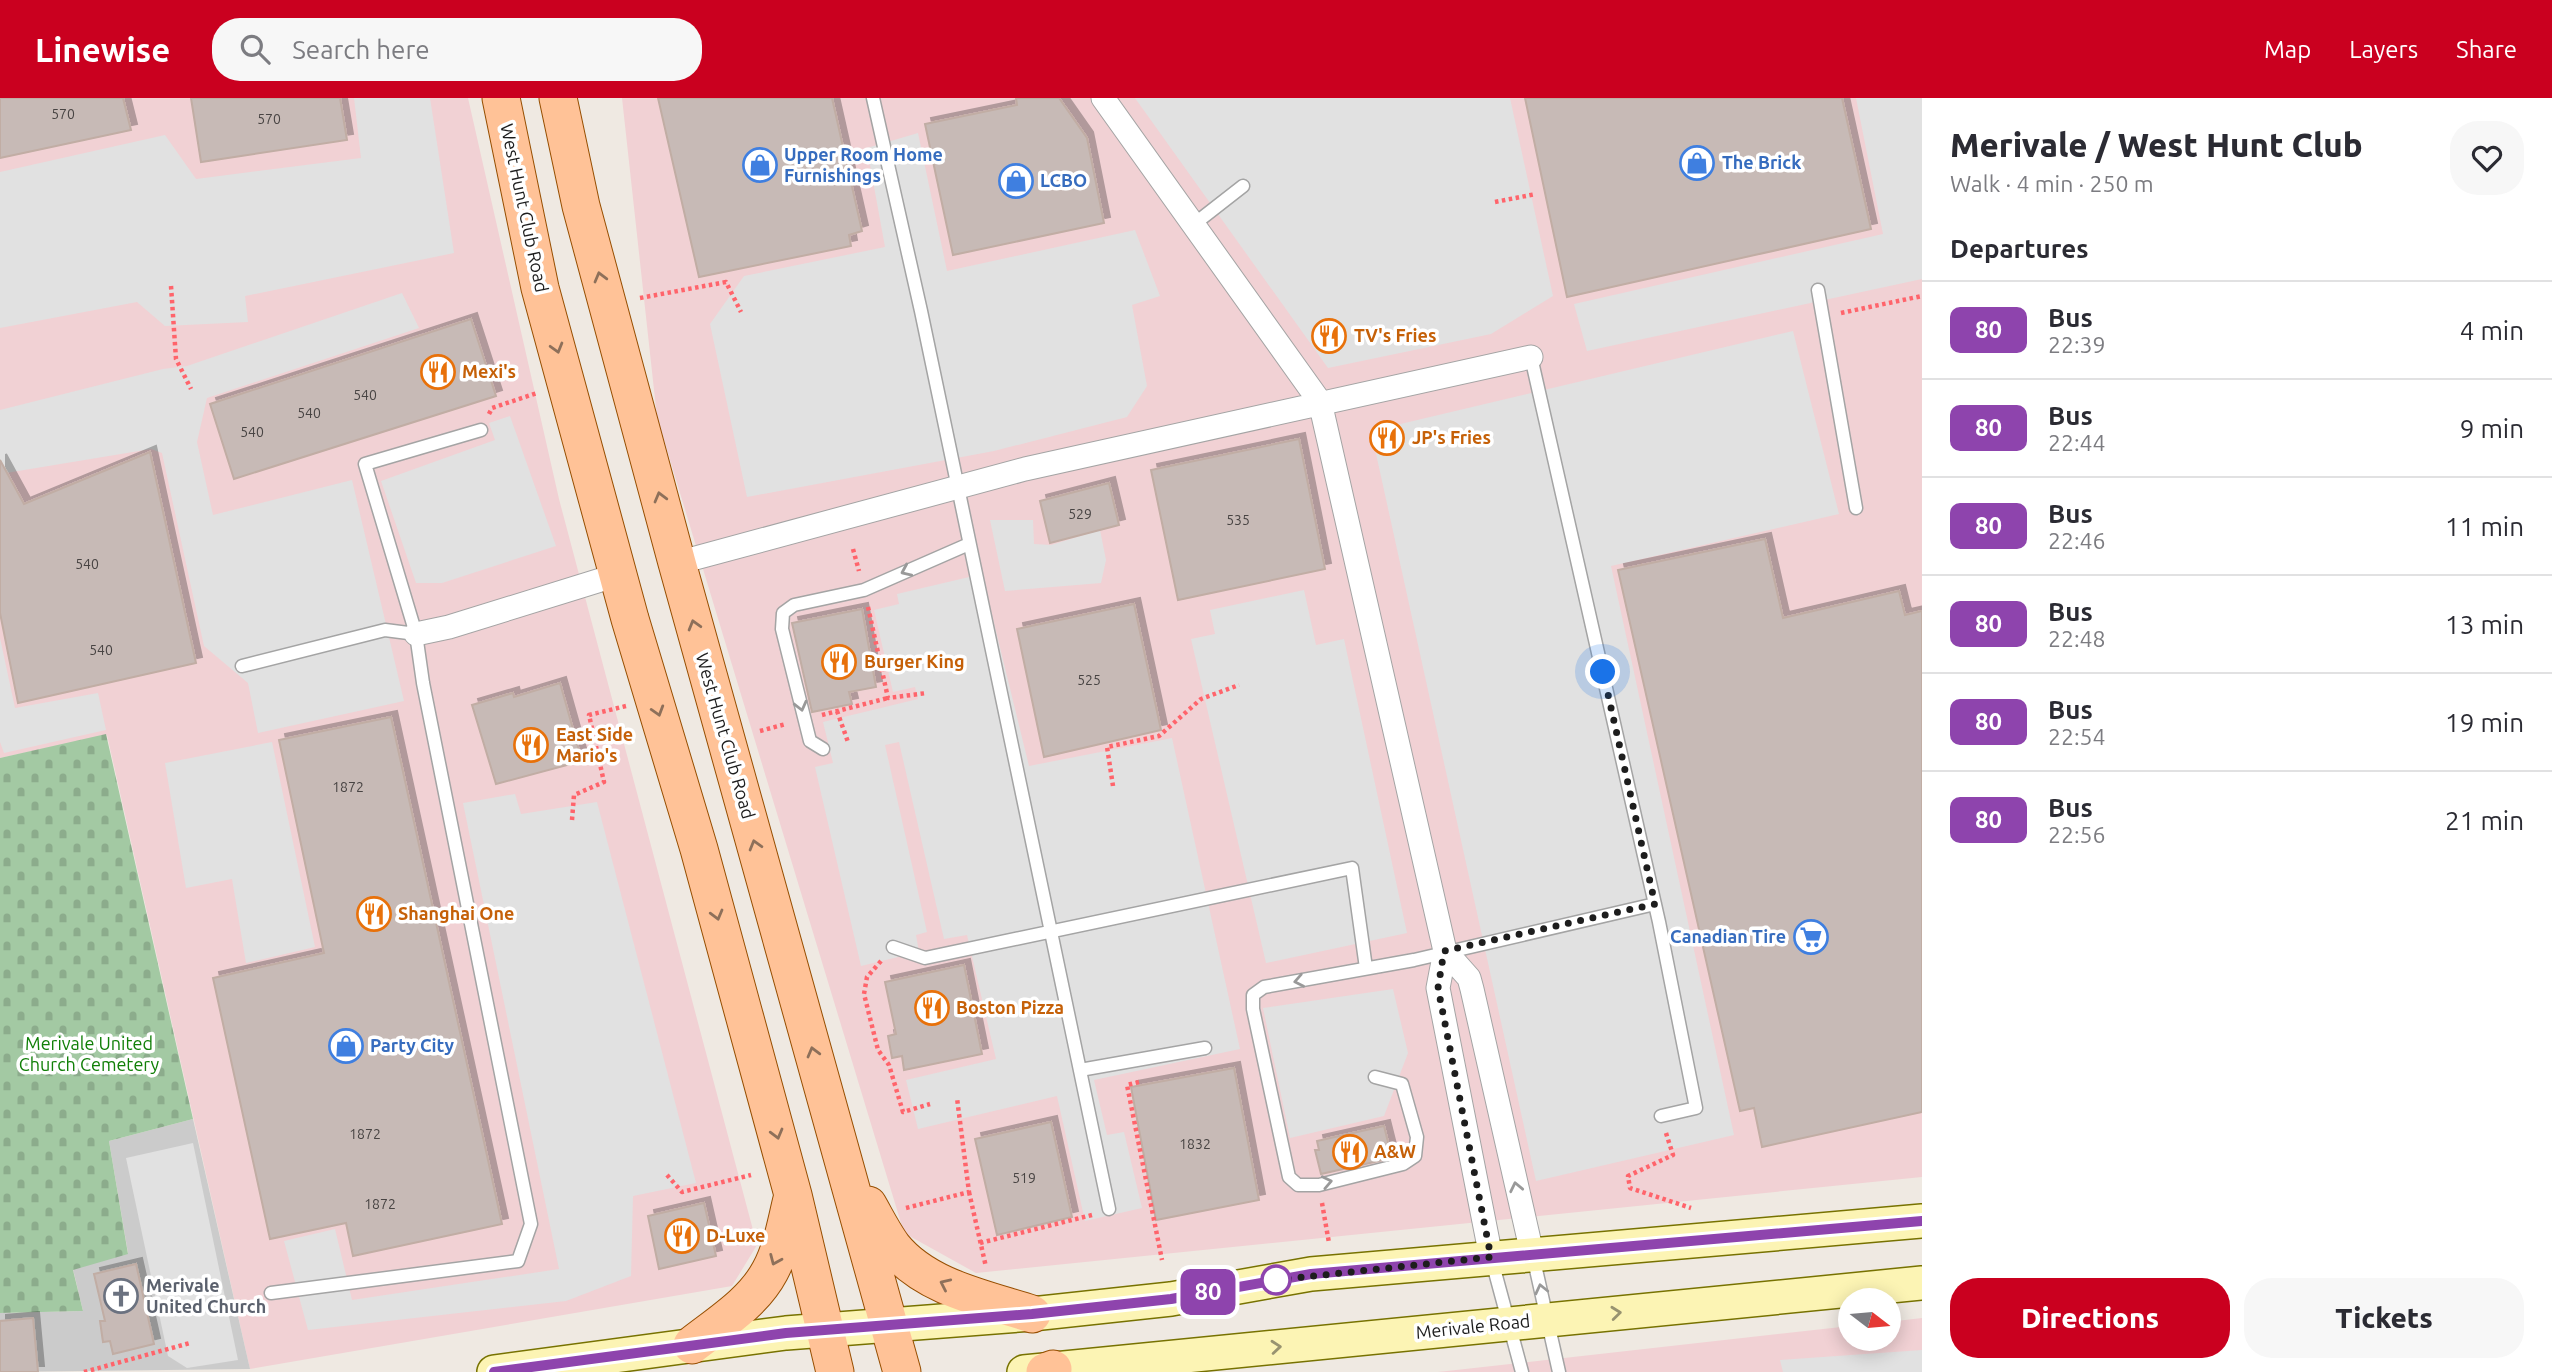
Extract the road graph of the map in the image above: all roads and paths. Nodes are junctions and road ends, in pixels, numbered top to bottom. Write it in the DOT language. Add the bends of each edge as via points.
graph roads {
  1 [pos="501,98"];
  2 [pos="558,98"];
  3 [pos="873,98"];
  4 [pos="1103,98"];
  5 [pos="1243,186"];
  6 [pos="1536,194"];
  7 [pos="1495,202"];
  8 [pos="1193,225"];
  9 [pos="172,286"];
  10 [pos="1818,290"];
  11 [pos="1922,296"];
  12 [pos="640,298"];
  13 [pos="741,312"];
  14 [pos="1823,315"];
  15 [pos="1531,357"];
  16 [pos="191,389"];
  17 [pos="547,389"];
  18 [pos="1320,402"];
  19 [pos="481,430"];
  20 [pos="957,487"];
  21 [pos="1856,508"];
  22 [pos="969,544"];
  23 [pos="853,549"];
  24 [pos="677,563"];
  25 [pos="620,574"];
  26 [pos="864,590"];
  27 [pos="416,634"];
  28 [pos="242,666"];
  29 [pos="1239,685"];
  30 [pos="927,692"];
  31 [pos="630,705"];
  32 [pos="837,711"];
  33 [pos="848,742"];
  34 [pos="823,749"];
  35 [pos="1113,786"];
  36 [pos="572,820"];
  37 [pos="1655,904"];
  38 [pos="1050,931"];
  39 [pos="893,947"];
  40 [pos="1444,951"];
  41 [pos="1366,968"];
  42 [pos="1205,1048"];
  43 [pos="1144,1059"];
  44 [pos="1080,1070"];
  45 [pos="1375,1077"];
  46 [pos="957,1098"];
  47 [pos="930,1104"];
  48 [pos="1661,1116"];
  49 [pos="844,1165"];
  50 [pos="667,1175"];
  51 [pos="751,1175"];
  52 [pos="969,1192"];
  53 [pos="793,1195"];
  54 [pos="1323,1208"];
  55 [pos="1691,1208"];
  56 [pos="1109,1209"];
  57 [pos="908,1216"];
  58 [pos="1922,1221"];
  59 [pos="980,1243"];
  60 [pos="1329,1243"];
  61 [pos="1532,1253"];
  62 [pos="1491,1257"];
  63 [pos="1162,1260"];
  64 [pos="978,1273"];
  65 [pos="1922,1283"];
  66 [pos="271,1293"];
  67 [pos="1032,1314"];
  68 [pos="1548,1319"];
  69 [pos="1508,1324"];
  70 [pos="889,1325"];
  71 [pos="826,1330"];
  72 [pos="190,1343"];
  73 [pos="692,1345"];
  74 [pos="1192,1363"];
  75 [pos="1052,1370"];
  76 [pos="84,1372"];
  77 [pos="494,1372"];
  78 [pos="835,1372"];
  79 [pos="902,1372"];
  80 [pos="1522,1372"];
  81 [pos="1559,1372"];
  1 -- 25 [label="main road, West Hunt Club Road, one-way" via="540,288"];
  24 -- 2 [label="main road, West Hunt Club Road, one-way" via="581,206"];
  3 -- 20 [label="lane"];
  4 -- 8 [label="street"];
  5 -- 8 [label="lane"];
  6 -- 7 [label="path"];
  8 -- 18 [label="street"];
  9 -- 16 [label="path" via="176,359"];
  10 -- 14 [label="lane"];
  11 -- 14 [label="path"];
  12 -- 13 [label="path" via="726,282"];
  14 -- 21 [label="lane"];
  15 -- 18 [label="street"];
  15 -- 37 [label="lane"];
  17 -- 19 [label="path" via="492,408"];
  18 -- 20 [label="street"];
  18 -- 40 [label="street"];
  19 -- 27 [label="lane" via="365,464"];
  20 -- 22 [label="lane"];
  20 -- 24 [label="street"];
  22 -- 26 [label="lane, one-way"];
  22 -- 38 [label="lane"];
  23 -- 26 [label="path"];
  24 -- 25 [label="main road"];
  49 -- 24 [label="main road, West Hunt Club Road, one-way"];
  25 -- 27 [label="street"];
  25 -- 53 [label="main road, West Hunt Club Road, one-way"];
  26 -- 30 [label="path" via="888,698"];
  26 -- 34 [label="lane, one-way" via="794,605 783,613 782,629 810,741"];
  27 -- 28 [label="lane" via="385,630"];
  27 -- 66 [label="lane" via="531,1224 518,1261"];
  29 -- 35 [label="path" via="1201,699 1159,736 1107,747"];
  31 -- 36 [label="path" via="589,715 604,782 574,796"];
  32 -- 33 [label="path"];
  37 -- 40 [label="lane"];
  37 -- 48 [label="lane" via="1696,1108"];
  38 -- 39 [label="lane" via="925,958"];
  38 -- 41 [label="lane" via="1352,868"];
  38 -- 44 [label="lane"];
  39 -- 47 [label="path" via="867,977 864,994 878,1050 889,1065 903,1112"];
  40 -- 41 [label="lane"];
  61 -- 40 [label="street, one-way" via="1469,978"];
  40 -- 62 [label="street" via="1438,988"];
  41 -- 45 [label="lane, one-way" via="1264,987 1253,995 1289,1177 1298,1185 1320,1185 1403,1164 1415,1156 1417,1137 1402,1084"];
  42 -- 43 [label="lane"];
  43 -- 44 [label="lane"];
  43 -- 63 [label="path" via="1147,1079 1127,1085"];
  44 -- 56 [label="lane"];
  46 -- 52 [label="path"];
  48 -- 55 [label="path" via="1673,1156 1628,1176 1630,1188"];
  67 -- 49 [label="main road, one-way" via="954,1288 908,1263"];
  49 -- 70 [label="main road, West Hunt Club Road"];
  50 -- 51 [label="path" via="682,1192"];
  52 -- 57 [label="path" via="903,1209"];
  52 -- 59 [label="path"];
  53 -- 71 [label="main road, West Hunt Club Road"];
  53 -- 73 [label="main road, one-way" via="770,1272 748,1301"];
  54 -- 60 [label="path"];
  56 -- 59 [label="path"];
  58 -- 61 [label="main road"];
  59 -- 64 [label="path" via="988,1275"];
  61 -- 62 [label="main road"];
  68 -- 61 [label="lane, one-way"];
  62 -- 67 [label="main road" via="1311,1274 1171,1299"];
  62 -- 69 [label="lane"];
  68 -- 65 [label="main road, Merivale Road, one-way"];
  67 -- 70 [label="main road"];
  68 -- 69 [label="main road, Merivale Road"];
  68 -- 81 [label="lane"];
  74 -- 69 [label="main road, Merivale Road, one-way"];
  69 -- 80 [label="lane"];
  70 -- 71 [label="main road"];
  70 -- 79 [label="main road, West Hunt Club Road"];
  71 -- 73 [label="main road"];
  71 -- 78 [label="main road, West Hunt Club Road"];
  72 -- 76 [label="path"];
  73 -- 77 [label="main road"];
  74 -- 75 [label="main road, Merivale Road"];
}
